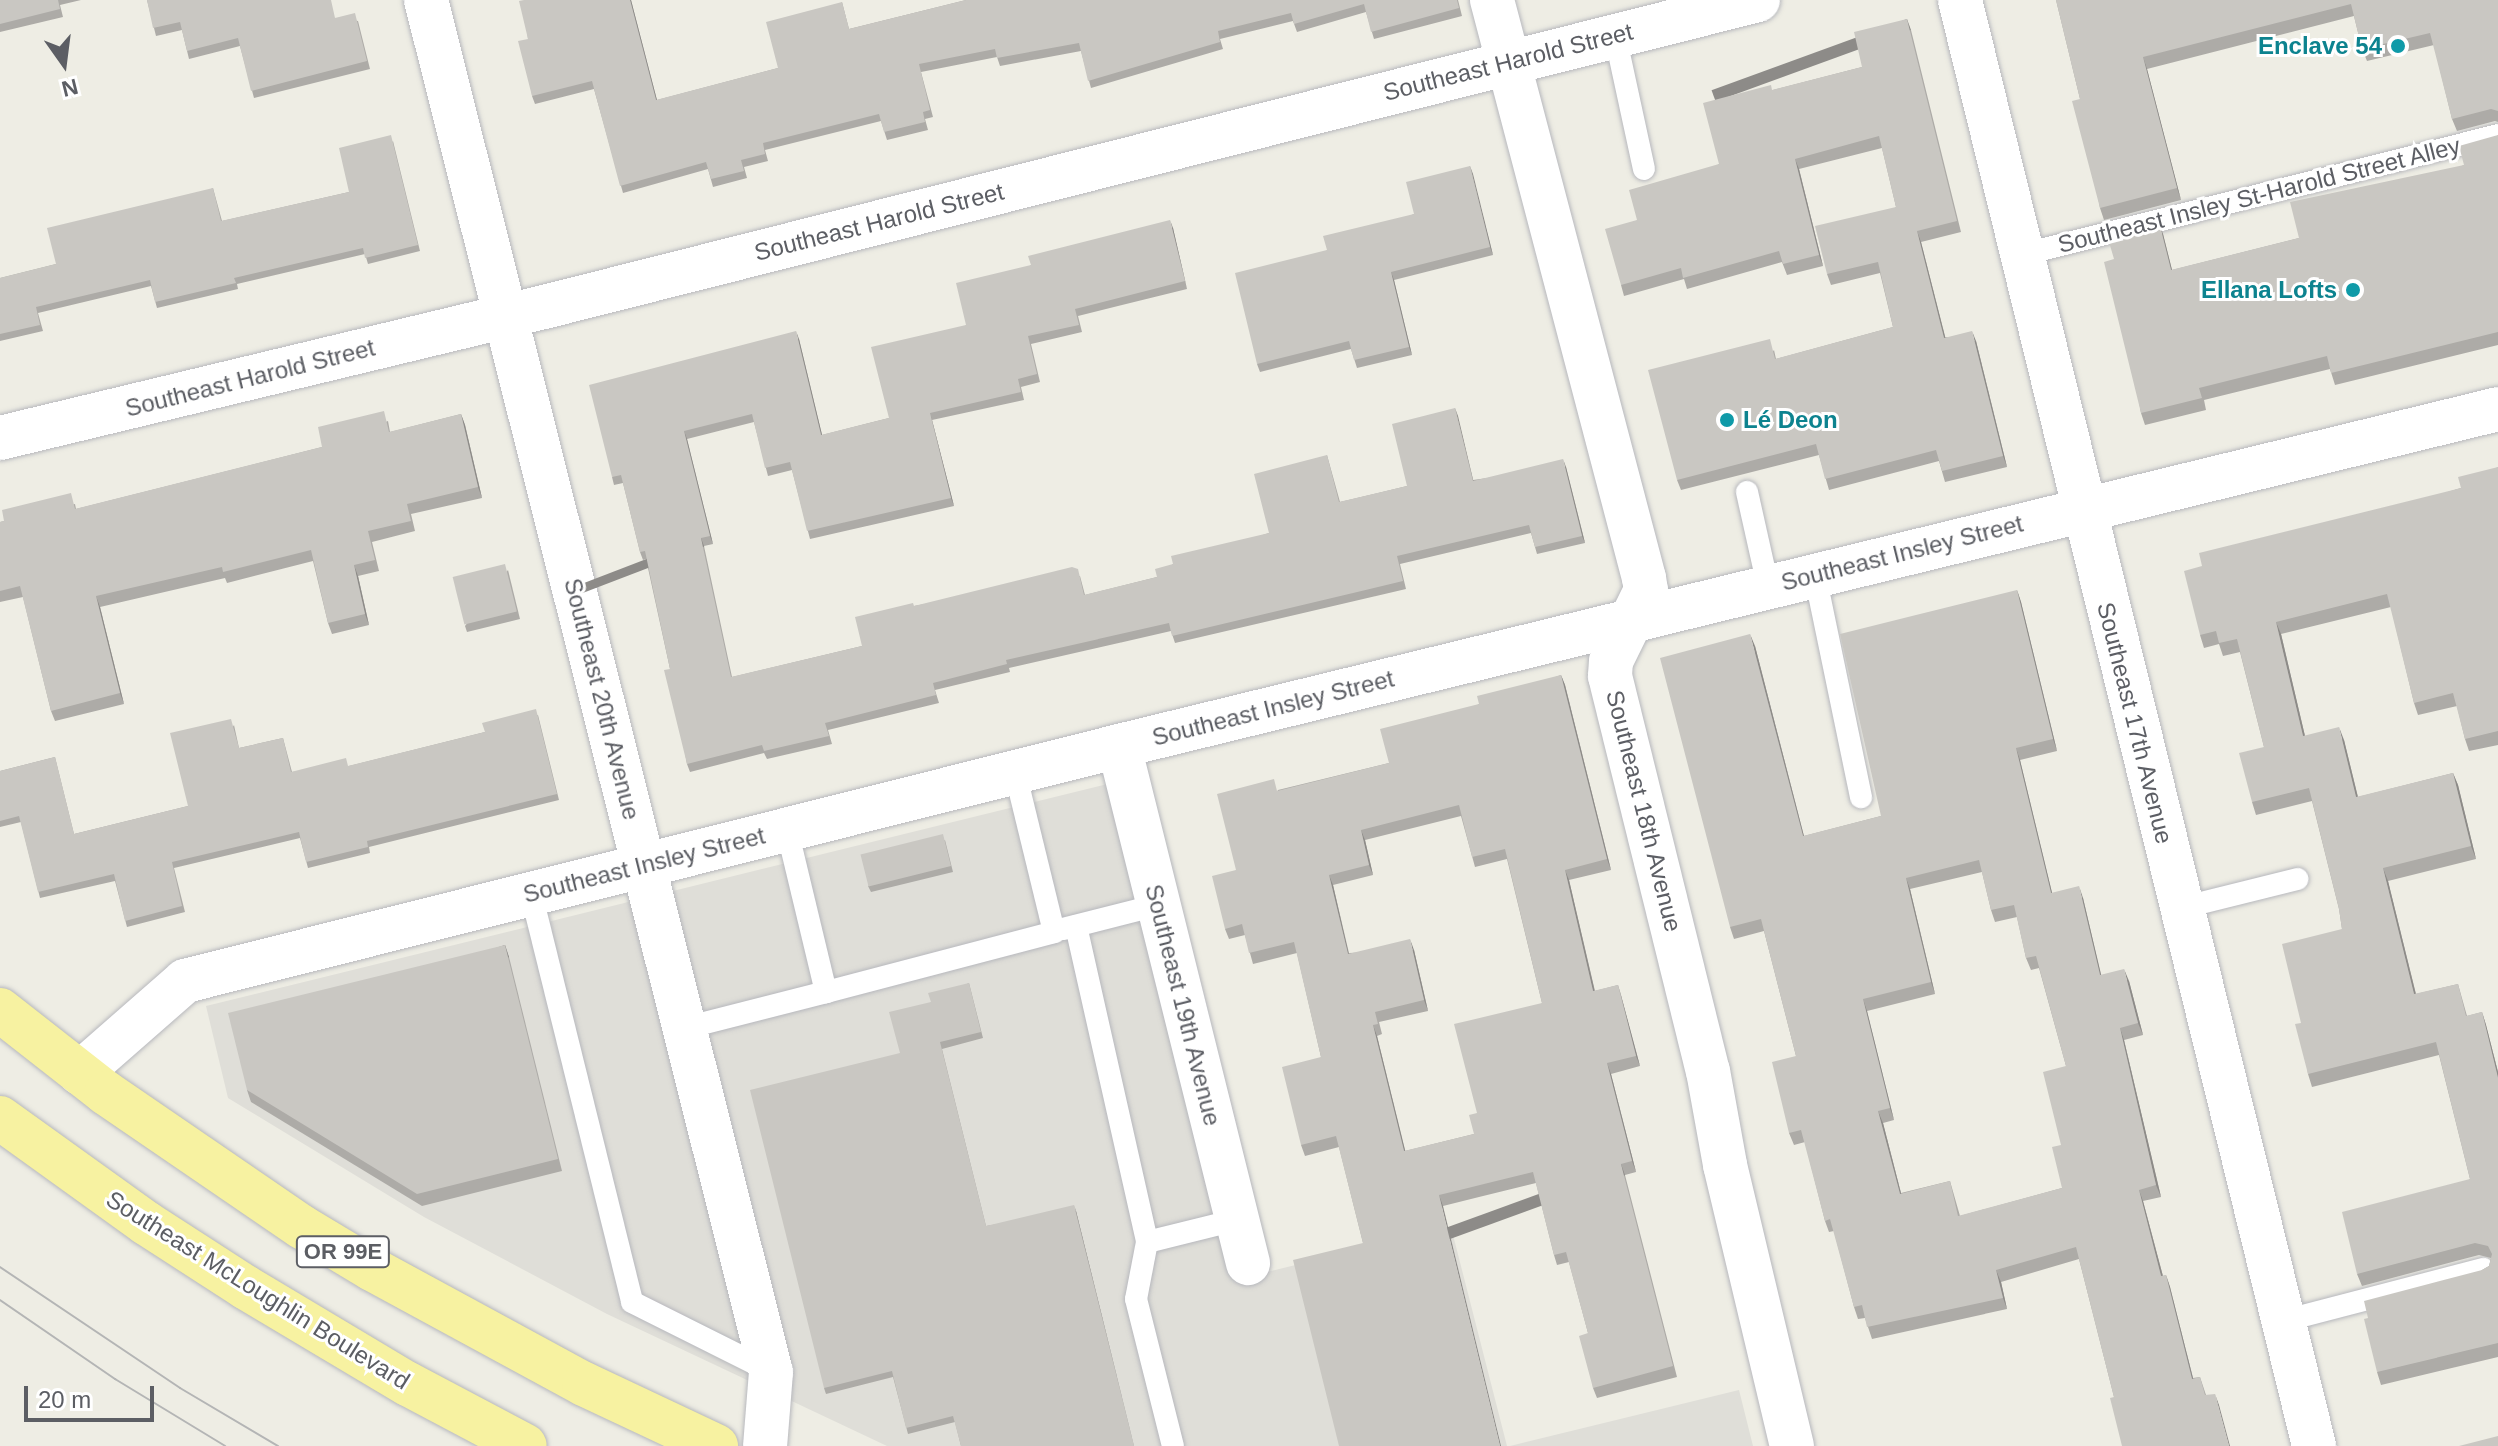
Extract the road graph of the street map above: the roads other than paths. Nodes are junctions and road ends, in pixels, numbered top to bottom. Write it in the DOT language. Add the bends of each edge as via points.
graph roads {
  1 [pos="426,0"];
  2 [pos="1492,0"];
  3 [pos="1758,0"];
  4 [pos="1960,0"];
  5 [pos="1615,35"];
  6 [pos="1508,62"];
  7 [pos="2498,135"];
  8 [pos="1644,169"];
  9 [pos="2021,255"];
  10 [pos="506,316"];
  11 [pos="2498,409"];
  12 [pos="0,438"];
  13 [pos="1747,492"];
  14 [pos="2082,508"];
  15 [pos="1815,575"];
  16 [pos="1768,586"];
  17 [pos="1632,620"];
  18 [pos="1119,746"];
  19 [pos="1015,772"];
  20 [pos="1861,797"];
  21 [pos="787,829"];
  22 [pos="644,865"];
  23 [pos="2297,879"];
  24 [pos="531,893"];
  25 [pos="1158,905"];
  26 [pos="2181,908"];
  27 [pos="1065,929"];
  28 [pos="826,992"];
  29 [pos="0,1010"];
  30 [pos="685,1028"];
  31 [pos="80,1073"];
  32 [pos="0,1118"];
  33 [pos="1236,1220"];
  34 [pos="1147,1242"];
  35 [pos="1248,1263"];
  36 [pos="2483,1269"];
  37 [pos="2283,1321"];
  38 [pos="771,1372"];
  39 [pos="525,1446"];
  40 [pos="716,1446"];
  41 [pos="765,1446"];
  42 [pos="1173,1446"];
  43 [pos="1792,1446"];
  44 [pos="2314,1446"];
  1 -- 10 [label="street, Southeast 20th Avenue"];
  2 -- 6 [label="street, Southeast 18th Avenue"];
  3 -- 5 [label="street, Southeast Harold Street"];
  4 -- 9 [label="street, Southeast 17th Avenue"];
  5 -- 6 [label="street, Southeast Harold Street"];
  5 -- 8 [label="lane"];
  6 -- 10 [label="street, Southeast Harold Street"];
  6 -- 17 [label="street, Southeast 18th Avenue" via="1644,578 1646,590"];
  7 -- 9 [label="lane, Southeast Insley St-Harold Street Alley"];
  9 -- 14 [label="street, Southeast 17th Avenue"];
  10 -- 12 [label="street, Southeast Harold Street"];
  10 -- 22 [label="street, Southeast 20th Avenue"];
  11 -- 14 [label="street, Southeast Insley Street"];
  13 -- 16 [label="lane"];
  14 -- 15 [label="street, Southeast Insley Street"];
  14 -- 26 [label="street, Southeast 17th Avenue"];
  15 -- 16 [label="street, Southeast Insley Street"];
  15 -- 20 [label="lane"];
  16 -- 17 [label="street, Southeast Insley Street"];
  17 -- 18 [label="street, Southeast Insley Street"];
  17 -- 43 [label="street, Southeast 18th Avenue" via="1611,661 1610,676 1708,1071"];
  18 -- 19 [label="street, Southeast Insley Street"];
  18 -- 25 [label="street, Southeast 19th Avenue"];
  19 -- 21 [label="street, Southeast Insley Street"];
  19 -- 27 [label="lane"];
  21 -- 22 [label="street, Southeast Insley Street"];
  21 -- 28 [label="lane"];
  22 -- 24 [label="street, Southeast Insley Street"];
  22 -- 30 [label="street, Southeast 20th Avenue"];
  23 -- 26 [label="lane"];
  24 -- 31 [label="street, Southeast Insley Street" via="185,981"];
  24 -- 38 [label="lane" via="632,1302"];
  25 -- 27 [label="lane"];
  25 -- 33 [label="street, Southeast 19th Avenue"];
  26 -- 37 [label="street, Southeast 17th Avenue"];
  27 -- 28 [label="lane"];
  27 -- 34 [label="lane"];
  28 -- 30 [label="lane"];
  29 -- 31 [label="highway, OR 99E"];
  30 -- 38 [label="street, Southeast 20th Avenue"];
  31 -- 40 [label="highway, OR 99E" via="372,1269 584,1384"];
  32 -- 39 [label="highway, Southeast McLoughlin Boulevard" via="245,1287"];
  33 -- 34 [label="lane"];
  33 -- 35 [label="street, Southeast 19th Avenue"];
  34 -- 42 [label="lane" via="1136,1299"];
  36 -- 37 [label="lane"];
  37 -- 44 [label="street, Southeast 17th Avenue"];
  38 -- 41 [label="street, Southeast 20th Avenue"];
}
